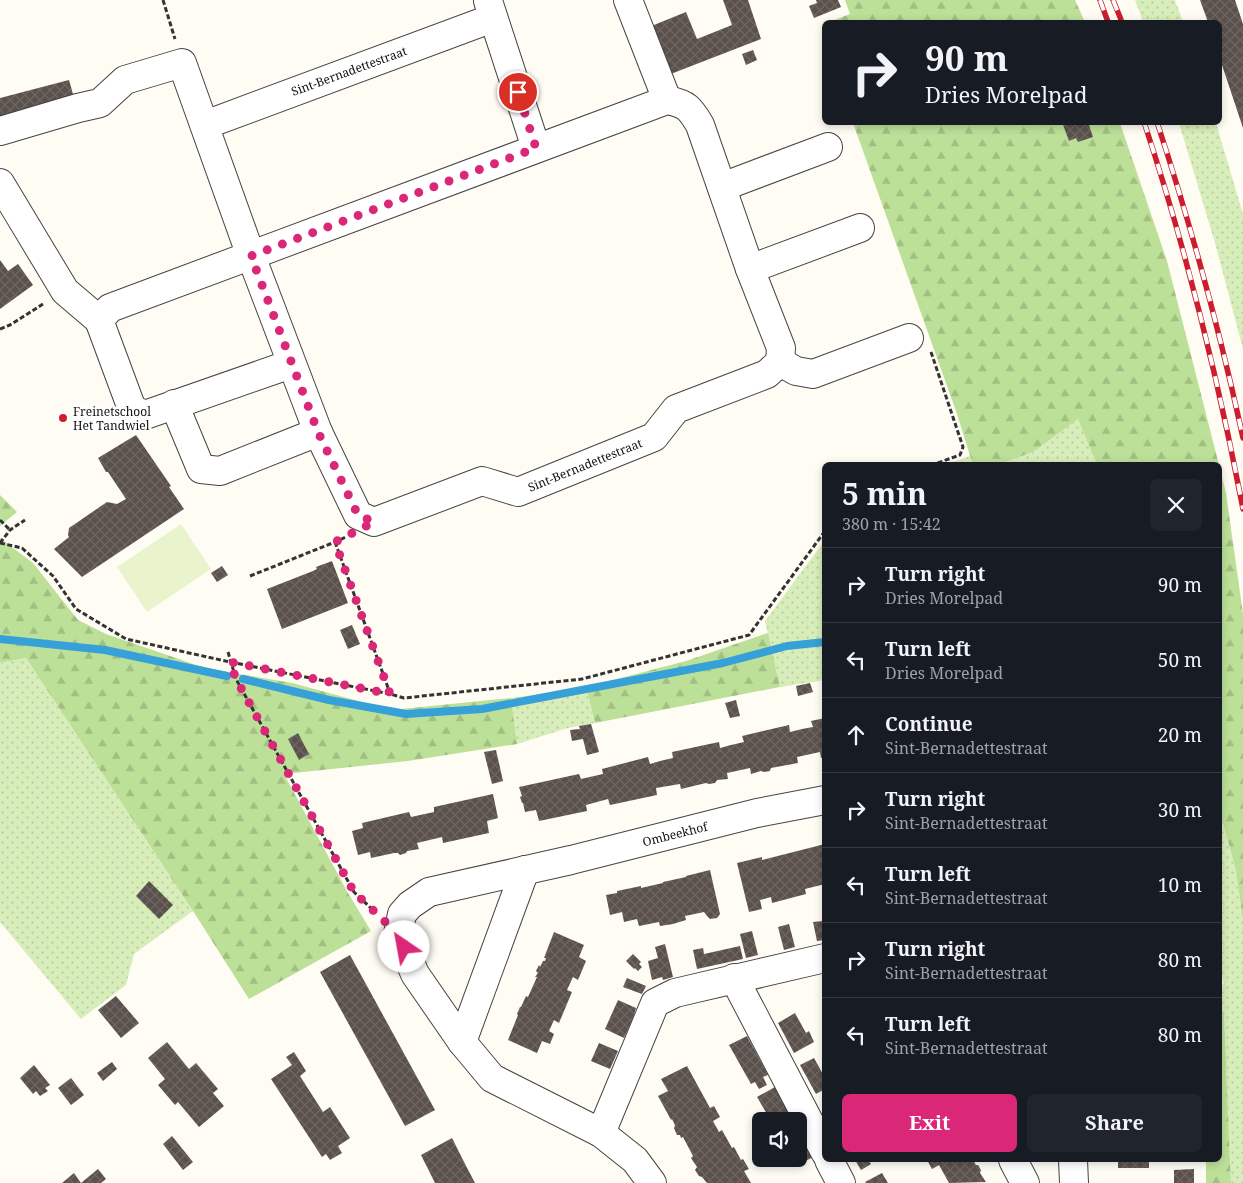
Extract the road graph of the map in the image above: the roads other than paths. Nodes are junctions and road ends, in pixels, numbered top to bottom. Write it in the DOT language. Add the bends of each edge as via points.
graph roads {
  1 [pos="628,0"];
  2 [pos="490,9"];
  3 [pos="667,100"];
  4 [pos="205,125"];
  5 [pos="0,131"];
  6 [pos="828,147"];
  7 [pos="536,148"];
  8 [pos="0,183"];
  9 [pos="722,187"];
  10 [pos="860,228"];
  11 [pos="251,256"];
  12 [pos="750,269"];
  13 [pos="99,320"];
  14 [pos="909,338"];
  15 [pos="780,362"];
  16 [pos="292,364"];
  17 [pos="174,404"];
  18 [pos="318,432"];
  19 [pos="822,801"];
  20 [pos="525,870"];
  21 [pos="822,959"];
  22 [pos="734,978"];
  23 [pos="462,1042"];
  24 [pos="601,1134"];
  25 [pos="822,1146"];
  26 [pos="830,1162"];
  27 [pos="1014,1162"];
  28 [pos="1073,1162"];
  29 [pos="652,1183"];
  30 [pos="841,1183"];
  31 [pos="1025,1183"];
  32 [pos="1074,1183"];
  1 -- 3 [label="street"];
  2 -- 4 [label="street, Sint-Bernadettestraat"];
  2 -- 7 [label="street, Sint-Bernadettestraat"];
  3 -- 7 [label="street"];
  3 -- 9 [label="street" via="692,111"];
  4 -- 5 [label="street" via="182,63 125,80 100,103"];
  4 -- 11 [label="street"];
  6 -- 9 [label="street"];
  7 -- 11 [label="street"];
  8 -- 13 [label="street" via="65,291"];
  9 -- 12 [label="street"];
  10 -- 12 [label="street"];
  11 -- 13 [label="street" via="110,308"];
  11 -- 16 [label="street"];
  12 -- 15 [label="street" via="781,348"];
  13 -- 17 [label="street" via="132,409 145,414"];
  14 -- 15 [label="street" via="813,374 796,371"];
  15 -- 18 [label="street, Sint-Bernadettestraat" via="767,374 676,409 654,437 518,492 482,481 374,522 358,515"];
  16 -- 17 [label="street"];
  16 -- 18 [label="street"];
  17 -- 18 [label="street" via="201,469 220,471"];
  19 -- 20 [label="street, Ombeekhof" via="757,813"];
  20 -- 23 [label="street"];
  20 -- 23 [label="street, Ombeekhof" via="429,892 402,914 398,934 415,974"];
  21 -- 22 [label="street"];
  22 -- 24 [label="street" via="675,993 655,1003"];
  22 -- 25 [label="street"];
  23 -- 24 [label="street" via="492,1078"];
  24 -- 29 [label="street" via="635,1160"];
  26 -- 30 [label="street"];
  27 -- 31 [label="street"];
  28 -- 32 [label="street"];
}
